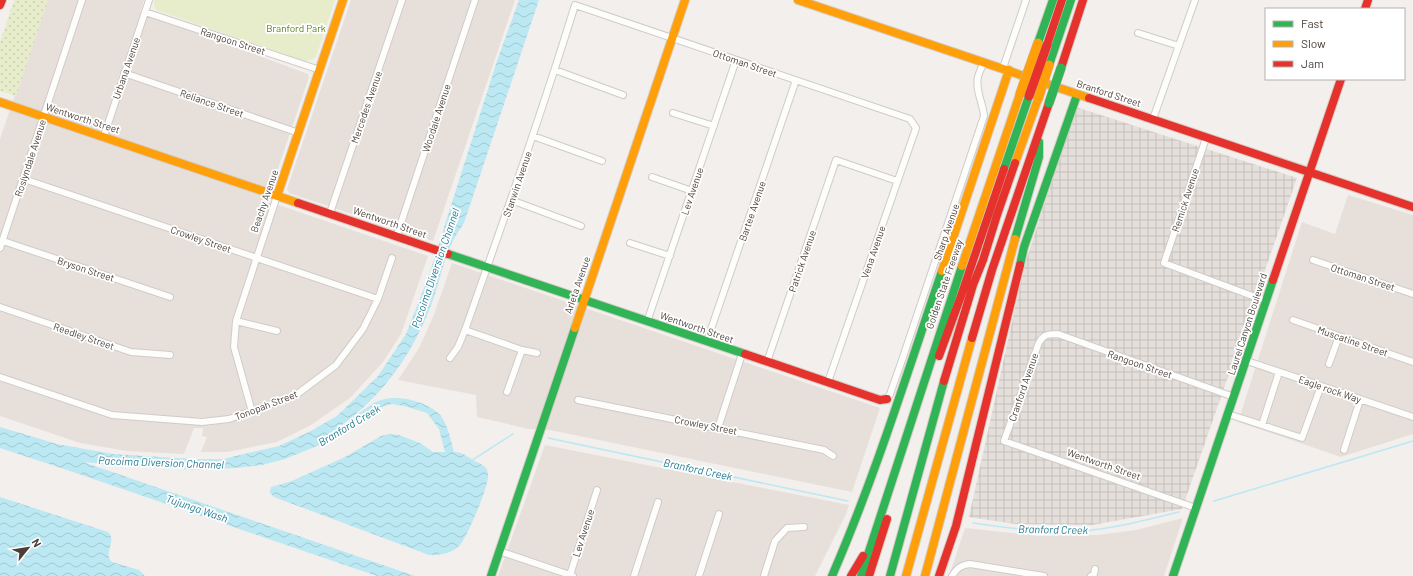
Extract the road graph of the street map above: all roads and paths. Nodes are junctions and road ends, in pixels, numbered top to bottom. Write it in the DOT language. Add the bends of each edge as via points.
graph roads {
  1 [pos="2,0"];
  2 [pos="82,0"];
  3 [pos="149,0"];
  4 [pos="343,0"];
  5 [pos="402,0"];
  6 [pos="475,0"];
  7 [pos="684,0"];
  8 [pos="798,0"];
  9 [pos="1026,0"];
  10 [pos="1053,0"];
  11 [pos="1062,0"];
  12 [pos="1071,0"];
  13 [pos="1084,0"];
  14 [pos="1195,0"];
  15 [pos="0,5"];
  16 [pos="575,6"];
  17 [pos="145,12"];
  18 [pos="1138,33"];
  19 [pos="672,38"];
  20 [pos="1042,44"];
  21 [pos="1179,46"];
  22 [pos="736,60"];
  23 [pos="984,62"];
  24 [pos="1006,69"];
  25 [pos="320,70"];
  26 [pos="555,70"];
  27 [pos="124,73"];
  28 [pos="796,80"];
  29 [pos="1341,80"];
  30 [pos="623,95"];
  31 [pos="1077,95"];
  32 [pos="1029,96"];
  33 [pos="0,102"];
  34 [pos="674,113"];
  35 [pos="43,117"];
  36 [pos="1153,119"];
  37 [pos="913,122"];
  38 [pos="714,126"];
  39 [pos="1040,131"];
  40 [pos="299,133"];
  41 [pos="104,136"];
  42 [pos="533,136"];
  43 [pos="1206,138"];
  44 [pos="602,161"];
  45 [pos="1310,172"];
  46 [pos="652,177"];
  47 [pos="24,180"];
  48 [pos="897,181"];
  49 [pos="692,191"];
  50 [pos="277,196"];
  51 [pos="511,200"];
  52 [pos="1413,207"];
  53 [pos="330,213"];
  54 [pos="581,226"];
  55 [pos="397,236"];
  56 [pos="2,241"];
  57 [pos="630,243"];
  58 [pos="0,248"];
  59 [pos="670,256"];
  60 [pos="257,258"];
  61 [pos="392,258"];
  62 [pos="1313,260"];
  63 [pos="487,266"];
  64 [pos="979,274"];
  65 [pos="1413,294"];
  66 [pos="170,296"];
  67 [pos="378,299"];
  68 [pos="584,300"];
  69 [pos="1266,301"];
  70 [pos="0,307"];
  71 [pos="1293,320"];
  72 [pos="236,321"];
  73 [pos="648,322"];
  74 [pos="465,330"];
  75 [pos="277,331"];
  76 [pos="948,331"];
  77 [pos="1046,335"];
  78 [pos="1338,336"];
  79 [pos="707,341"];
  80 [pos="522,350"];
  81 [pos="537,352"];
  82 [pos="742,354"];
  83 [pos="170,355"];
  84 [pos="450,358"];
  85 [pos="1247,361"];
  86 [pos="767,362"];
  87 [pos="1413,362"];
  88 [pos="1329,364"];
  89 [pos="1279,372"];
  90 [pos="0,377"];
  91 [pos="828,382"];
  92 [pos="1321,386"];
  93 [pos="507,392"];
  94 [pos="1234,397"];
  95 [pos="887,399"];
  96 [pos="578,400"];
  97 [pos="1360,400"];
  98 [pos="252,412"];
  99 [pos="1228,414"];
  100 [pos="1413,417"];
  101 [pos="1262,425"];
  102 [pos="718,428"];
  103 [pos="1004,441"];
  104 [pos="1344,450"];
  105 [pos="833,456"];
  106 [pos="597,490"];
  107 [pos="658,502"];
  108 [pos="1196,508"];
  109 [pos="719,514"];
  110 [pos="804,527"];
  111 [pos="870,546"];
  112 [pos="499,551"];
  113 [pos="1095,569"];
  114 [pos="491,576"];
  115 [pos="571,576"];
  116 [pos="634,576"];
  117 [pos="699,576"];
  118 [pos="764,576"];
  119 [pos="832,576"];
  120 [pos="851,576"];
  121 [pos="861,576"];
  122 [pos="869,576"];
  123 [pos="882,576"];
  124 [pos="890,576"];
  125 [pos="897,576"];
  126 [pos="906,576"];
  127 [pos="925,576"];
  128 [pos="939,576"];
  129 [pos="952,576"];
  130 [pos="1044,576"];
  131 [pos="1091,576"];
  132 [pos="1174,576"];
  1 -- 15 [label="main road"];
  2 -- 35 [label="street, Roslyndale Avenue"];
  3 -- 17 [label="street, Urbana Avenue"];
  4 -- 25 [label="main road, Beachy Avenue"];
  5 -- 53 [label="street, Mercedes Avenue"];
  6 -- 55 [label="street, Woodale Avenue"];
  7 -- 19 [label="main road, Arleta Avenue"];
  8 -- 23 [label="main road, Branford Street"];
  9 -- 24 [label="street"];
  10 -- 20 [label="main road, Golden State Freeway"];
  11 -- 20 [label="main road"];
  12 -- 32 [label="main road, bridge" via="1049,65"];
  13 -- 39 [label="main road, bridge"];
  14 -- 21 [label="street"];
  16 -- 19 [label="street, Ottoman Street"];
  16 -- 26 [label="street, Stanwin Avenue"];
  17 -- 25 [label="street, Rangoon Street"];
  17 -- 27 [label="street, Urbana Avenue"];
  18 -- 21 [label="street"];
  19 -- 22 [label="street, Ottoman Street"];
  19 -- 68 [label="main road, Arleta Avenue"];
  20 -- 32 [label="main road, Golden State Freeway, bridge"];
  21 -- 36 [label="street"];
  22 -- 28 [label="street, Ottoman Street"];
  22 -- 38 [label="street, Lev Avenue"];
  23 -- 24 [label="main road, Branford Street"];
  23 -- 95 [label="street, Sharp Avenue" via="978,78 984,116"];
  24 -- 31 [label="main road, Branford Street"];
  24 -- 119 [label="main road" via="895,410"];
  25 -- 40 [label="main road, Beachy Avenue"];
  26 -- 30 [label="street"];
  26 -- 42 [label="street, Stanwin Avenue"];
  27 -- 40 [label="street, Reliance Street"];
  27 -- 41 [label="street, Urbana Avenue"];
  28 -- 37 [label="street, Ottoman Street"];
  28 -- 79 [label="street, Bartee Avenue"];
  29 -- 45 [label="main road, Laurel Canyon Boulevard"];
  31 -- 36 [label="main road, Branford Street"];
  31 -- 128 [label="main road" via="1024,247 956,526"];
  32 -- 64 [label="main road"];
  32 -- 76 [label="main road"];
  32 -- 111 [label="main road, Golden State Freeway" via="946,313"];
  33 -- 35 [label="main road, Wentworth Street"];
  34 -- 38 [label="street"];
  35 -- 41 [label="main road, Wentworth Street"];
  35 -- 47 [label="street, Roslyndale Avenue"];
  36 -- 43 [label="main road, Branford Street"];
  37 -- 48 [label="street, Vena Avenue" via="916,128"];
  38 -- 49 [label="street, Lev Avenue"];
  39 -- 126 [label="main road" via="974,329"];
  39 -- 127 [label="main road" via="1039,157 1021,215"];
  40 -- 50 [label="main road, Beachy Avenue"];
  41 -- 50 [label="main road, Wentworth Street"];
  42 -- 44 [label="street"];
  42 -- 51 [label="street, Stanwin Avenue"];
  43 -- 45 [label="main road, Branford Street"];
  43 -- 69 [label="street, Remick Avenue" via="1164,263"];
  45 -- 52 [label="main road, Branford Street"];
  45 -- 69 [label="main road, Laurel Canyon Boulevard"];
  46 -- 49 [label="street"];
  47 -- 56 [label="street, Roslyndale Avenue"];
  47 -- 60 [label="street, Crowley Street"];
  48 -- 86 [label="street, Patrick Avenue" via="836,160"];
  48 -- 91 [label="street, Vena Avenue"];
  49 -- 59 [label="street, Lev Avenue"];
  50 -- 53 [label="main road, Wentworth Street"];
  50 -- 60 [label="street, Beachy Avenue"];
  51 -- 54 [label="street"];
  51 -- 63 [label="street, Stanwin Avenue"];
  53 -- 55 [label="main road, Wentworth Street"];
  55 -- 63 [label="main road, Wentworth Street"];
  56 -- 58 [label="street, Roslyndale Avenue"];
  56 -- 66 [label="street, Bryson Street"];
  57 -- 59 [label="street"];
  59 -- 73 [label="street, Lev Avenue"];
  60 -- 67 [label="street, Crowley Street"];
  60 -- 72 [label="street, Beachy Avenue"];
  61 -- 67 [label="street, Tonopah Street"];
  62 -- 65 [label="street, Ottoman Street"];
  63 -- 68 [label="main road, Wentworth Street"];
  63 -- 74 [label="street, Stanwin Avenue"];
  64 -- 124 [label="main road" via="973,285 940,392"];
  64 -- 125 [label="main road"];
  67 -- 98 [label="street, Tonopah Street" via="363,329 336,365 296,395"];
  68 -- 73 [label="main road, Wentworth Street"];
  68 -- 112 [label="main road, Arleta Avenue"];
  69 -- 85 [label="main road, Laurel Canyon Boulevard"];
  70 -- 83 [label="street, Reedley Street" via="131,352"];
  71 -- 78 [label="street, Muscatine Street"];
  72 -- 75 [label="street"];
  72 -- 98 [label="street, Beachy Avenue" via="234,347"];
  73 -- 79 [label="main road, Wentworth Street"];
  74 -- 80 [label="street"];
  74 -- 84 [label="street, Stanwin Avenue"];
  76 -- 122 [label="main road"];
  76 -- 123 [label="main road" via="934,391"];
  77 -- 94 [label="street, Rangoon Street" via="1058,334"];
  77 -- 103 [label="street, Cranford Avenue" via="1038,345"];
  78 -- 87 [label="street, Muscatine Street"];
  78 -- 88 [label="street"];
  79 -- 82 [label="main road, Wentworth Street"];
  80 -- 81 [label="street"];
  80 -- 93 [label="street"];
  82 -- 86 [label="main road, Wentworth Street"];
  82 -- 102 [label="street"];
  85 -- 89 [label="street, Eagle rock Way"];
  85 -- 94 [label="main road, Laurel Canyon Boulevard"];
  86 -- 91 [label="main road, Wentworth Street"];
  89 -- 92 [label="street, Eagle rock Way"];
  89 -- 101 [label="street"];
  90 -- 98 [label="street, Tonopah Street" via="112,415 202,422 229,419"];
  91 -- 95 [label="main road, Wentworth Street" via="880,400"];
  92 -- 97 [label="street, Eagle rock Way"];
  92 -- 101 [label="street" via="1302,438"];
  94 -- 99 [label="main road, Laurel Canyon Boulevard"];
  96 -- 102 [label="street, Crowley Street"];
  97 -- 100 [label="street, Eagle rock Way"];
  97 -- 104 [label="street"];
  99 -- 101 [label="street"];
  99 -- 108 [label="main road, Laurel Canyon Boulevard"];
  102 -- 105 [label="street, Crowley Street" via="824,450"];
  103 -- 108 [label="street, Wentworth Street"];
  106 -- 115 [label="street, Lev Avenue"];
  107 -- 116 [label="street"];
  108 -- 132 [label="main road, Laurel Canyon Boulevard"];
  109 -- 117 [label="street"];
  110 -- 118 [label="street" via="787,528 775,541"];
  111 -- 120 [label="main road"];
  111 -- 121 [label="main road, Golden State Freeway"];
  112 -- 114 [label="main road, Arleta Avenue"];
  112 -- 115 [label="street"];
  113 -- 131 [label="street"];
  129 -- 130 [label="street" via="957,568 970,564"];
}
